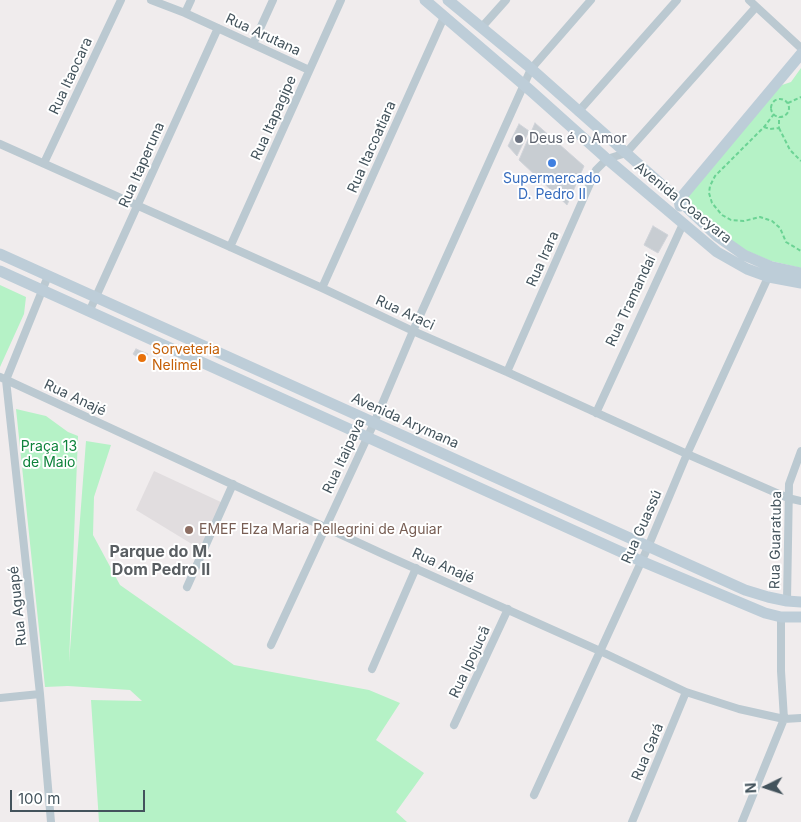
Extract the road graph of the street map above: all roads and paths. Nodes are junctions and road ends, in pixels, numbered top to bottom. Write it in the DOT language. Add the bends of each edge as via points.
graph roads {
  1 [pos="121,0"];
  2 [pos="151,0"];
  3 [pos="191,0"];
  4 [pos="273,0"];
  5 [pos="342,0"];
  6 [pos="425,0"];
  7 [pos="448,0"];
  8 [pos="506,0"];
  9 [pos="591,0"];
  10 [pos="677,0"];
  11 [pos="749,0"];
  12 [pos="756,7"];
  13 [pos="185,14"];
  14 [pos="444,17"];
  15 [pos="218,28"];
  16 [pos="481,28"];
  17 [pos="253,44"];
  18 [pos="801,48"];
  19 [pos="801,54"];
  20 [pos="531,69"];
  21 [pos="309,70"];
  22 [pos="524,85"];
  23 [pos="801,97"];
  24 [pos="788,103"];
  25 [pos="578,112"];
  26 [pos="774,114"];
  27 [pos="779,117"];
  28 [pos="764,127"];
  29 [pos="779,128"];
  30 [pos="0,144"];
  31 [pos="626,153"];
  32 [pos="607,159"];
  33 [pos="801,161"];
  34 [pos="44,163"];
  35 [pos="679,200"];
  36 [pos="138,205"];
  37 [pos="683,224"];
  38 [pos="230,247"];
  39 [pos="801,251"];
  40 [pos="0,254"];
  41 [pos="0,271"];
  42 [pos="771,272"];
  43 [pos="801,273"];
  44 [pos="48,276"];
  45 [pos="801,283"];
  46 [pos="322,288"];
  47 [pos="43,291"];
  48 [pos="97,297"];
  49 [pos="89,312"];
  50 [pos="413,331"];
  51 [pos="507,372"];
  52 [pos="3,378"];
  53 [pos="596,413"];
  54 [pos="374,423"];
  55 [pos="366,437"];
  56 [pos="801,451"];
  57 [pos="687,454"];
  58 [pos="233,484"];
  59 [pos="788,498"];
  60 [pos="801,501"];
  61 [pos="324,527"];
  62 [pos="648,547"];
  63 [pos="641,561"];
  64 [pos="416,568"];
  65 [pos="187,588"];
  66 [pos="787,601"];
  67 [pos="801,602"];
  68 [pos="508,609"];
  69 [pos="781,617"];
  70 [pos="801,617"];
  71 [pos="270,645"];
  72 [pos="600,650"];
  73 [pos="372,669"];
  74 [pos="686,692"];
  75 [pos="40,694"];
  76 [pos="0,698"];
  77 [pos="801,718"];
  78 [pos="784,719"];
  79 [pos="454,725"];
  80 [pos="534,795"];
  81 [pos="51,822"];
  82 [pos="632,822"];
  83 [pos="742,822"];
  1 -- 34 [label="street, Rua Itaocara"];
  2 -- 13 [label="street, Rua Arutana"];
  3 -- 13 [label="street"];
  4 -- 17 [label="street"];
  5 -- 21 [label="street, Rua Itapagipe"];
  6 -- 14 [label="main road, Avenida Coacyara"];
  7 -- 16 [label="main road, Avenida Coacyara"];
  8 -- 16 [label="street"];
  9 -- 20 [label="street, Rua Itaipava"];
  10 -- 25 [label="street"];
  11 -- 12 [label="street"];
  12 -- 18 [label="street"];
  12 -- 31 [label="street"];
  13 -- 15 [label="street, Rua Arutana"];
  14 -- 22 [label="main road, Avenida Coacyara"];
  14 -- 46 [label="street, Rua Itacoatiara"];
  15 -- 17 [label="street, Rua Arutana"];
  15 -- 36 [label="street, Rua Itaperuna"];
  16 -- 20 [label="main road, Avenida Coacyara"];
  17 -- 21 [label="street, Rua Arutana"];
  19 -- 35 [label="main road"];
  20 -- 22 [label="street, Rua Itaipava"];
  20 -- 25 [label="main road, Avenida Coacyara"];
  21 -- 38 [label="street, Rua Itapagipe"];
  22 -- 32 [label="main road, Avenida Coacyara"];
  22 -- 50 [label="street, Rua Itaipava"];
  23 -- 24 [label="path"];
  24 -- 26 [label="path" via="783,99 774,101 771,106"];
  24 -- 27 [label="path" via="789,111"];
  25 -- 31 [label="main road, Avenida Coacyara"];
  26 -- 27 [label="path"];
  26 -- 28 [label="path"];
  27 -- 29 [label="path"];
  28 -- 29 [label="path"];
  28 -- 39 [label="path" via="715,176 709,193 716,210 731,220 760,217 772,221 780,228 786,242"];
  29 -- 33 [label="path" via="790,150"];
  30 -- 34 [label="street, Rua Araci"];
  31 -- 32 [label="street"];
  31 -- 35 [label="main road, Avenida Coacyara"];
  32 -- 37 [label="main road, Avenida Coacyara"];
  32 -- 51 [label="street, Rua Irara" via="596,170"];
  34 -- 36 [label="street, Rua Araci"];
  35 -- 37 [label="main road"];
  35 -- 42 [label="main road, Avenida Coacyara" via="717,236"];
  36 -- 38 [label="street, Rua Araci"];
  36 -- 48 [label="street, Rua Itaperuna"];
  37 -- 42 [label="main road, Avenida Coacyara" via="732,261 747,269"];
  37 -- 53 [label="street, Rua Tramandaí"];
  38 -- 46 [label="street, Rua Araci"];
  40 -- 44 [label="main road, Avenida Arymana"];
  41 -- 47 [label="main road"];
  42 -- 43 [label="main road, Avenida Coacyara"];
  42 -- 45 [label="main road, Avenida Coacyara"];
  42 -- 57 [label="street, Rua Guassú"];
  44 -- 47 [label="street, Rua Aguapé"];
  44 -- 48 [label="main road, Avenida Arymana"];
  46 -- 50 [label="street, Rua Araci"];
  47 -- 49 [label="main road"];
  47 -- 52 [label="street, Rua Aguapé"];
  48 -- 49 [label="street, Rua Itaperuna"];
  48 -- 54 [label="main road, Avenida Arymana"];
  49 -- 55 [label="main road"];
  50 -- 51 [label="street, Rua Araci"];
  50 -- 54 [label="street, Rua Itaipava"];
  51 -- 53 [label="street, Rua Araci"];
  52 -- 58 [label="street, Rua Anajé"];
  52 -- 75 [label="street, Rua Aguapé"];
  53 -- 57 [label="street, Rua Araci"];
  54 -- 55 [label="street, Rua Itaipava"];
  54 -- 62 [label="main road, Avenida Arymana"];
  55 -- 61 [label="street, Rua Itaipava"];
  55 -- 63 [label="main road"];
  56 -- 59 [label="street, Rua Guaratuba" via="792,472"];
  57 -- 59 [label="street, Rua Araci"];
  57 -- 62 [label="street, Rua Guassú"];
  58 -- 61 [label="street, Rua Anajé"];
  58 -- 65 [label="street"];
  59 -- 60 [label="street, Rua Araci"];
  59 -- 66 [label="street, Rua Guaratuba"];
  61 -- 64 [label="street, Rua Anajé"];
  61 -- 71 [label="street, Rua Itaipava"];
  62 -- 63 [label="street, Rua Guassú"];
  62 -- 66 [label="main road, Avenida Arymana" via="745,590"];
  63 -- 69 [label="main road"];
  63 -- 72 [label="street, Rua Guassú"];
  64 -- 68 [label="street, Rua Anajé"];
  64 -- 73 [label="street"];
  66 -- 67 [label="main road, Avenida Arymana"];
  68 -- 72 [label="street, Rua Anajé"];
  68 -- 79 [label="street, Rua Ipojucã"];
  69 -- 70 [label="main road"];
  69 -- 78 [label="street" via="780,671"];
  72 -- 74 [label="street, Rua Anajé"];
  72 -- 80 [label="street, Rua Guassú"];
  74 -- 78 [label="street, Rua Anajé"];
  74 -- 82 [label="street, Rua Gará"];
  75 -- 76 [label="street"];
  75 -- 81 [label="street, Rua Aguapé"];
  77 -- 78 [label="street, Rua Anajé"];
  78 -- 83 [label="street"];
}
